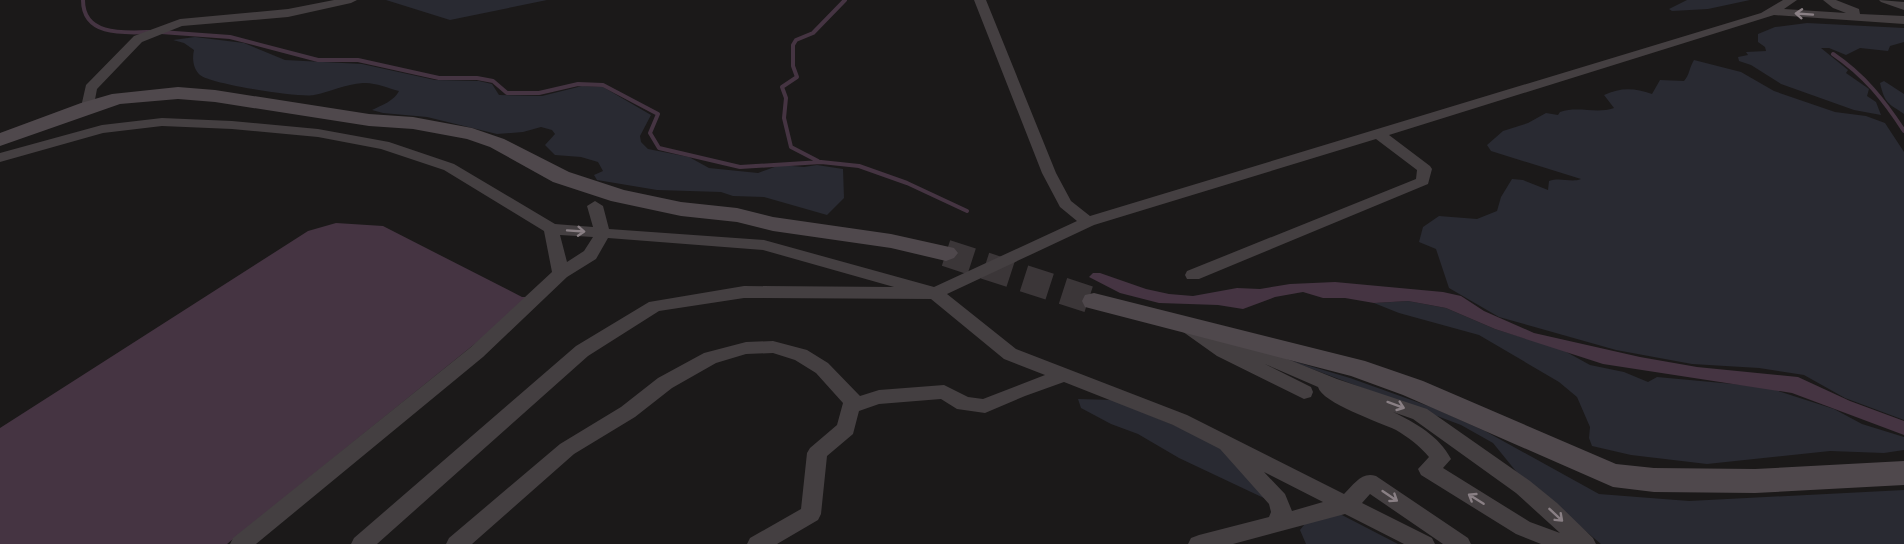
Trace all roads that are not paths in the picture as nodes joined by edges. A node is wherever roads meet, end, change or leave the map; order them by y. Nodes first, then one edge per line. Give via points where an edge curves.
1 (351, 0) edge
2 (980, 0) edge
3 (1791, 0) edge
4 (1829, 0) edge
5 (1885, 0) edge
6 (1904, 6) edge
7 (1775, 12) junction
8 (1888, 20) junction
9 (1904, 20) edge
10 (88, 107) junction
11 (1377, 133) junction
12 (0, 140) edge
13 (0, 158) edge
14 (599, 199) junction
15 (1088, 222) junction
16 (551, 229) junction
17 (602, 233) junction
18 (946, 253) tunnel mouth
19 (561, 273) junction
20 (1193, 275) dead end
21 (935, 293) junction
22 (1094, 301) tunnel mouth
23 (1185, 324) junction
24 (1066, 375) junction
25 (1308, 384) junction
26 (856, 405) junction
27 (1225, 443) junction
28 (1904, 472) edge
29 (1346, 505) junction
30 (1421, 517) junction
31 (1276, 523) junction
32 (1415, 539) edge
33 (241, 544) edge
34 (362, 544) edge
35 (457, 544) edge
36 (758, 544) edge
37 (1199, 544) edge
38 (1458, 544) edge
39 (1565, 544) edge
40 (1585, 544) edge

1 - 10 street via 288,13 180,24 138,39 91,88
2 - 15 street via 1049,173 1065,204
3 - 7 street
4 - 8 street via 1836,6
5 - 6 street
8 -> 7 street
7 - 11 street
8 - 9 street
10 - 12 street
10 - 14 street via 119,98 178,93 309,108 471,147 541,183
11 - 15 street
11 - 20 street via 1425,169 1423,181
13 - 16 street via 102,129 162,122 318,133 384,146 449,167
14 - 17 street
14 - 18 street via 737,215
15 - 21 street
16 -> 17 street
16 - 19 street
17 - 19 street via 590,255
17 - 21 street via 764,246
19 - 33 street via 477,352
21 - 24 street via 1010,354
21 - 34 street via 744,292 655,306 582,351
22 - 23 street
23 - 25 street
23 - 28 street via 1345,365 1404,385 1613,475 1654,480 1755,481
24 - 26 street via 986,406 964,404 944,392 879,397
24 - 27 street via 1180,420
39 -> 25 street via 1523,528 1428,469 1441,459 1414,431
25 -> 40 street via 1420,414 1550,509
26 - 35 street via 822,368 801,355 764,347 710,358 665,383 628,412 567,449
26 - 36 street via 852,406 846,429 817,453 811,514
27 - 29 street
27 - 31 street via 1278,500 1282,513
29 -> 30 street via 1369,482
29 - 31 street
29 - 32 street
30 - 32 street
30 - 38 street
31 - 37 street

